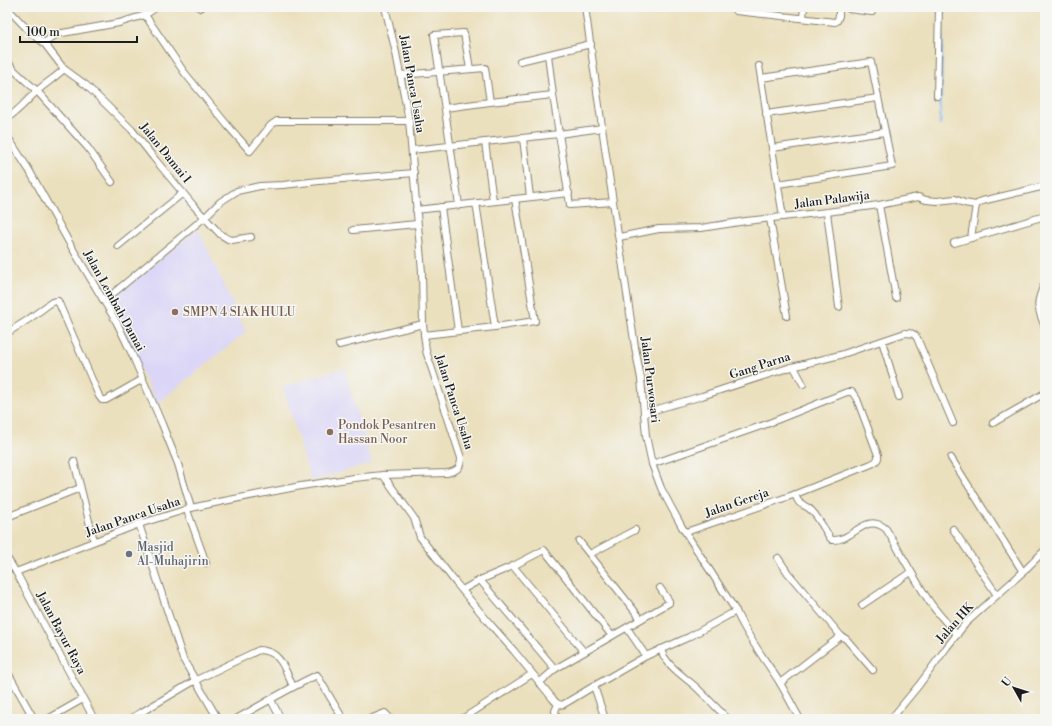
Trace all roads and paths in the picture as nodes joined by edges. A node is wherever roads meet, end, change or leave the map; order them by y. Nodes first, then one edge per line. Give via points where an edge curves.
1 (7, 7) edge
2 (157, 7) edge
3 (385, 7) edge
4 (585, 7) edge
5 (732, 7) edge
6 (769, 7) edge
7 (804, 7) edge
8 (839, 7) edge
9 (848, 7) edge
10 (939, 7) edge
11 (872, 12) dead end
12 (769, 14) junction
13 (145, 15) junction
14 (804, 18) junction
15 (44, 43) junction
16 (591, 44) junction
17 (548, 55) junction
18 (7, 61) edge
19 (520, 61) dead end
20 (759, 66) dead end
21 (64, 69) junction
22 (470, 69) junction
23 (439, 72) junction
24 (400, 75) junction
25 (761, 78) junction
26 (37, 91) junction
27 (553, 95) junction
28 (937, 96) dead end
29 (878, 98) junction
30 (490, 102) junction
31 (445, 108) junction
32 (766, 114) junction
33 (7, 118) edge
34 (409, 121) junction
35 (602, 128) junction
36 (885, 132) junction
37 (559, 134) junction
38 (7, 136) edge
39 (523, 138) junction
40 (485, 142) junction
41 (450, 146) junction
42 (772, 148) junction
43 (412, 150) junction
44 (414, 173) junction
45 (112, 182) dead end
46 (778, 184) junction
47 (1045, 186) edge
48 (183, 193) junction
49 (569, 193) junction
50 (530, 197) junction
51 (515, 199) junction
52 (493, 201) junction
53 (613, 202) junction
54 (476, 203) junction
55 (459, 205) junction
56 (879, 205) junction
57 (976, 205) junction
58 (441, 207) junction
59 (416, 210) junction
60 (827, 212) junction
61 (1045, 216) edge
62 (205, 217) junction
63 (783, 217) junction
64 (770, 219) junction
65 (417, 224) junction
66 (353, 230) dead end
67 (252, 237) dead end
68 (618, 237) junction
69 (971, 238) junction
70 (954, 243) dead end
71 (118, 246) dead end
72 (1045, 283) edge
73 (896, 298) dead end
74 (104, 301) junction
75 (839, 307) dead end
76 (1042, 311) edge
77 (787, 316) dead end
78 (423, 324) junction
79 (495, 327) junction
80 (1045, 328) edge
81 (458, 331) junction
82 (7, 333) edge
83 (424, 335) junction
84 (882, 341) junction
85 (339, 345) dead end
86 (794, 367) junction
87 (143, 379) junction
88 (803, 384) dead end
89 (1045, 393) edge
90 (899, 397) dead end
91 (644, 413) junction
92 (953, 423) dead end
93 (993, 423) dead end
94 (952, 458) dead end
95 (74, 461) dead end
96 (652, 464) junction
97 (382, 475) junction
98 (80, 488) junction
99 (795, 494) junction
100 (189, 509) junction
101 (7, 517) edge
102 (139, 524) junction
103 (953, 529) dead end
104 (635, 530) dead end
105 (686, 532) junction
106 (94, 541) junction
107 (579, 541) dead end
108 (1045, 550) edge
109 (590, 554) junction
110 (7, 558) edge
111 (778, 558) dead end
112 (206, 563) dead end
113 (513, 566) junction
114 (16, 572) junction
115 (911, 572) junction
116 (1023, 572) junction
117 (480, 580) junction
118 (660, 588) dead end
119 (462, 590) junction
120 (997, 595) junction
121 (862, 605) dead end
122 (736, 611) junction
123 (641, 619) junction
124 (627, 628) junction
125 (957, 635) junction
126 (612, 636) junction
127 (841, 636) junction
128 (661, 650) junction
129 (584, 652) junction
130 (646, 656) junction
131 (555, 669) junction
132 (873, 670) dead end
133 (7, 671) edge
134 (532, 674) junction
135 (196, 680) junction
136 (539, 683) junction
137 (780, 683) junction
138 (293, 686) junction
139 (594, 686) junction
140 (83, 699) junction
141 (271, 700) junction
142 (558, 704) junction
143 (1045, 718) edge
144 (34, 719) edge
145 (48, 719) edge
146 (94, 719) edge
147 (130, 719) edge
148 (218, 719) edge
149 (236, 719) edge
150 (281, 719) edge
151 (343, 719) edge
152 (370, 719) edge
153 (391, 719) edge
154 (462, 719) edge
155 (557, 719) edge
156 (605, 719) edge
157 (728, 719) edge
158 (800, 719) edge
159 (891, 719) edge
160 (1042, 719) edge

1 - 15 street
2 - 13 street
3 - 24 street, Jalan Panca Usaha
4 - 16 street, Jalan Purwosari
5 - 12 street via 736,11
6 - 12 street
7 - 14 street
8 - 14 street via 839,16 835,22
9 - 11 street
10 - 28 street
12 - 14 street
13 - 15 street via 119,23 57,34
13 - 34 street via 184,72 250,150 277,121
15 - 21 street
16 - 17 street
16 - 35 street, Jalan Purwosari
17 - 19 street
17 - 27 street
18 - 26 street
20 - 25 street
21 - 26 street
21 - 48 street, Jalan Damai I via 86,85 132,130
22 - 23 street
22 - 23 street via 464,33 434,35
22 - 30 street via 485,68
23 - 24 street
23 - 31 street
24 - 34 street, Jalan Panca Usaha
25 - 29 street via 871,62
25 - 32 street
26 - 33 street
26 - 45 street via 88,148
27 - 30 street
27 - 37 street
29 - 32 street
29 - 36 street
30 - 31 street
31 - 41 street
32 - 42 street
34 - 43 street, Jalan Panca Usaha
35 - 37 street
35 - 53 street, Jalan Purwosari
36 - 42 street
36 - 46 street via 892,166
37 - 39 street
37 - 49 street
38 - 74 street, Jalan Lembah Damai
39 - 40 street
39 - 50 street
40 - 41 street
40 - 52 street
41 - 43 street
41 - 55 street
42 - 46 street
43 - 44 street, Jalan Panca Usaha
44 - 59 street, Jalan Panca Usaha
44 - 62 street via 260,186 236,191
46 - 63 street
47 - 57 street via 982,201
48 - 62 street, Jalan Damai I
48 - 71 street
49 - 50 street
49 - 53 street via 570,205
50 - 51 street
51 - 52 street
51 - 79 street via 535,321
52 - 54 street
53 - 68 street, Jalan Purwosari
54 - 55 street
54 - 79 street
55 - 58 street
56 - 57 street, Jalan Palawija via 918,197 937,201 955,199
56 - 60 street, Jalan Palawija
56 - 73 street
57 - 69 street
58 - 59 street
58 - 81 street
59 - 65 street, Jalan Panca Usaha
60 - 63 street, Jalan Palawija
60 - 75 street
61 - 69 street
62 - 67 street, Jalan Damai I via 228,239
62 - 74 street
63 - 64 street, Jalan Palawija
64 - 68 street, Jalan Palawija via 701,228 659,229
64 - 77 street
65 - 66 street
65 - 78 street, Jalan Panca Usaha via 422,272
68 - 91 street, Jalan Purwosari via 641,379
69 - 70 street
72 - 76 street via 1037,303
74 - 87 street, Jalan Lembah Damai
76 - 80 street
78 - 83 street, Jalan Panca Usaha
78 - 85 street
79 - 81 street
81 - 83 street
82 - 87 street via 52,302 58,301 102,400
83 - 97 street, Jalan Panca Usaha via 426,351 461,464 455,471 447,473
84 - 86 street, Gang Parna
84 - 90 street
84 - 92 street, Gang Parna via 905,332 915,335
86 - 88 street
86 - 91 street, Gang Parna
87 - 100 street, Jalan Lembah Damai via 178,464
89 - 93 street
91 - 96 street, Jalan Purwosari
94 - 116 street
95 - 98 street
96 - 99 street, Jalan Gereja via 852,392 878,455 877,461
96 - 105 street, Jalan Purwosari via 661,488
97 - 100 street, Jalan Panca Usaha via 301,486
97 - 119 street via 414,518 420,537
98 - 101 street
98 - 106 street
99 - 105 street, Jalan Gereja
99 - 115 street via 800,504 812,511 832,540 841,539 869,524 881,525 886,529
100 - 102 street, Jalan Panca Usaha
100 - 112 street, Jalan Lembah Damai
102 - 106 street, Jalan Panca Usaha
102 - 135 street via 183,659
103 - 120 street
104 - 109 street
105 - 122 street, Jalan Purwosari
106 - 114 street, Jalan Panca Usaha
107 - 109 street
108 - 116 street, Jalan HK
109 - 123 street
110 - 114 street, Jalan Bayur Raya
111 - 127 street
113 - 117 street
113 - 126 street via 544,550
113 - 129 street
114 - 140 street, Jalan Bayur Raya
115 - 121 street
115 - 125 street via 929,601
116 - 120 street, Jalan HK
117 - 119 street
117 - 131 street
118 - 123 street via 669,603
119 - 134 street
120 - 125 street, Jalan HK
122 - 128 street
122 - 137 street, Jalan Purwosari
123 - 124 street
124 - 126 street
124 - 130 street
125 - 159 street, Jalan HK
126 - 129 street
127 - 132 street via 846,638
127 - 137 street
128 - 130 street
128 - 157 street via 676,671
129 - 131 street
130 - 139 street
131 - 136 street
133 - 144 street
134 - 136 street
134 - 154 street
135 - 138 street via 259,650 276,656
135 - 147 street
135 - 148 street
136 - 142 street
137 - 158 street, Jalan Purwosari
138 - 141 street
138 - 151 street via 317,675
139 - 142 street via 564,704
139 - 156 street
140 - 145 street
140 - 146 street, Jalan Bayur Raya
141 - 149 street
141 - 150 street
142 - 155 street via 555,711
143 - 160 street
152 - 153 street via 385,713

